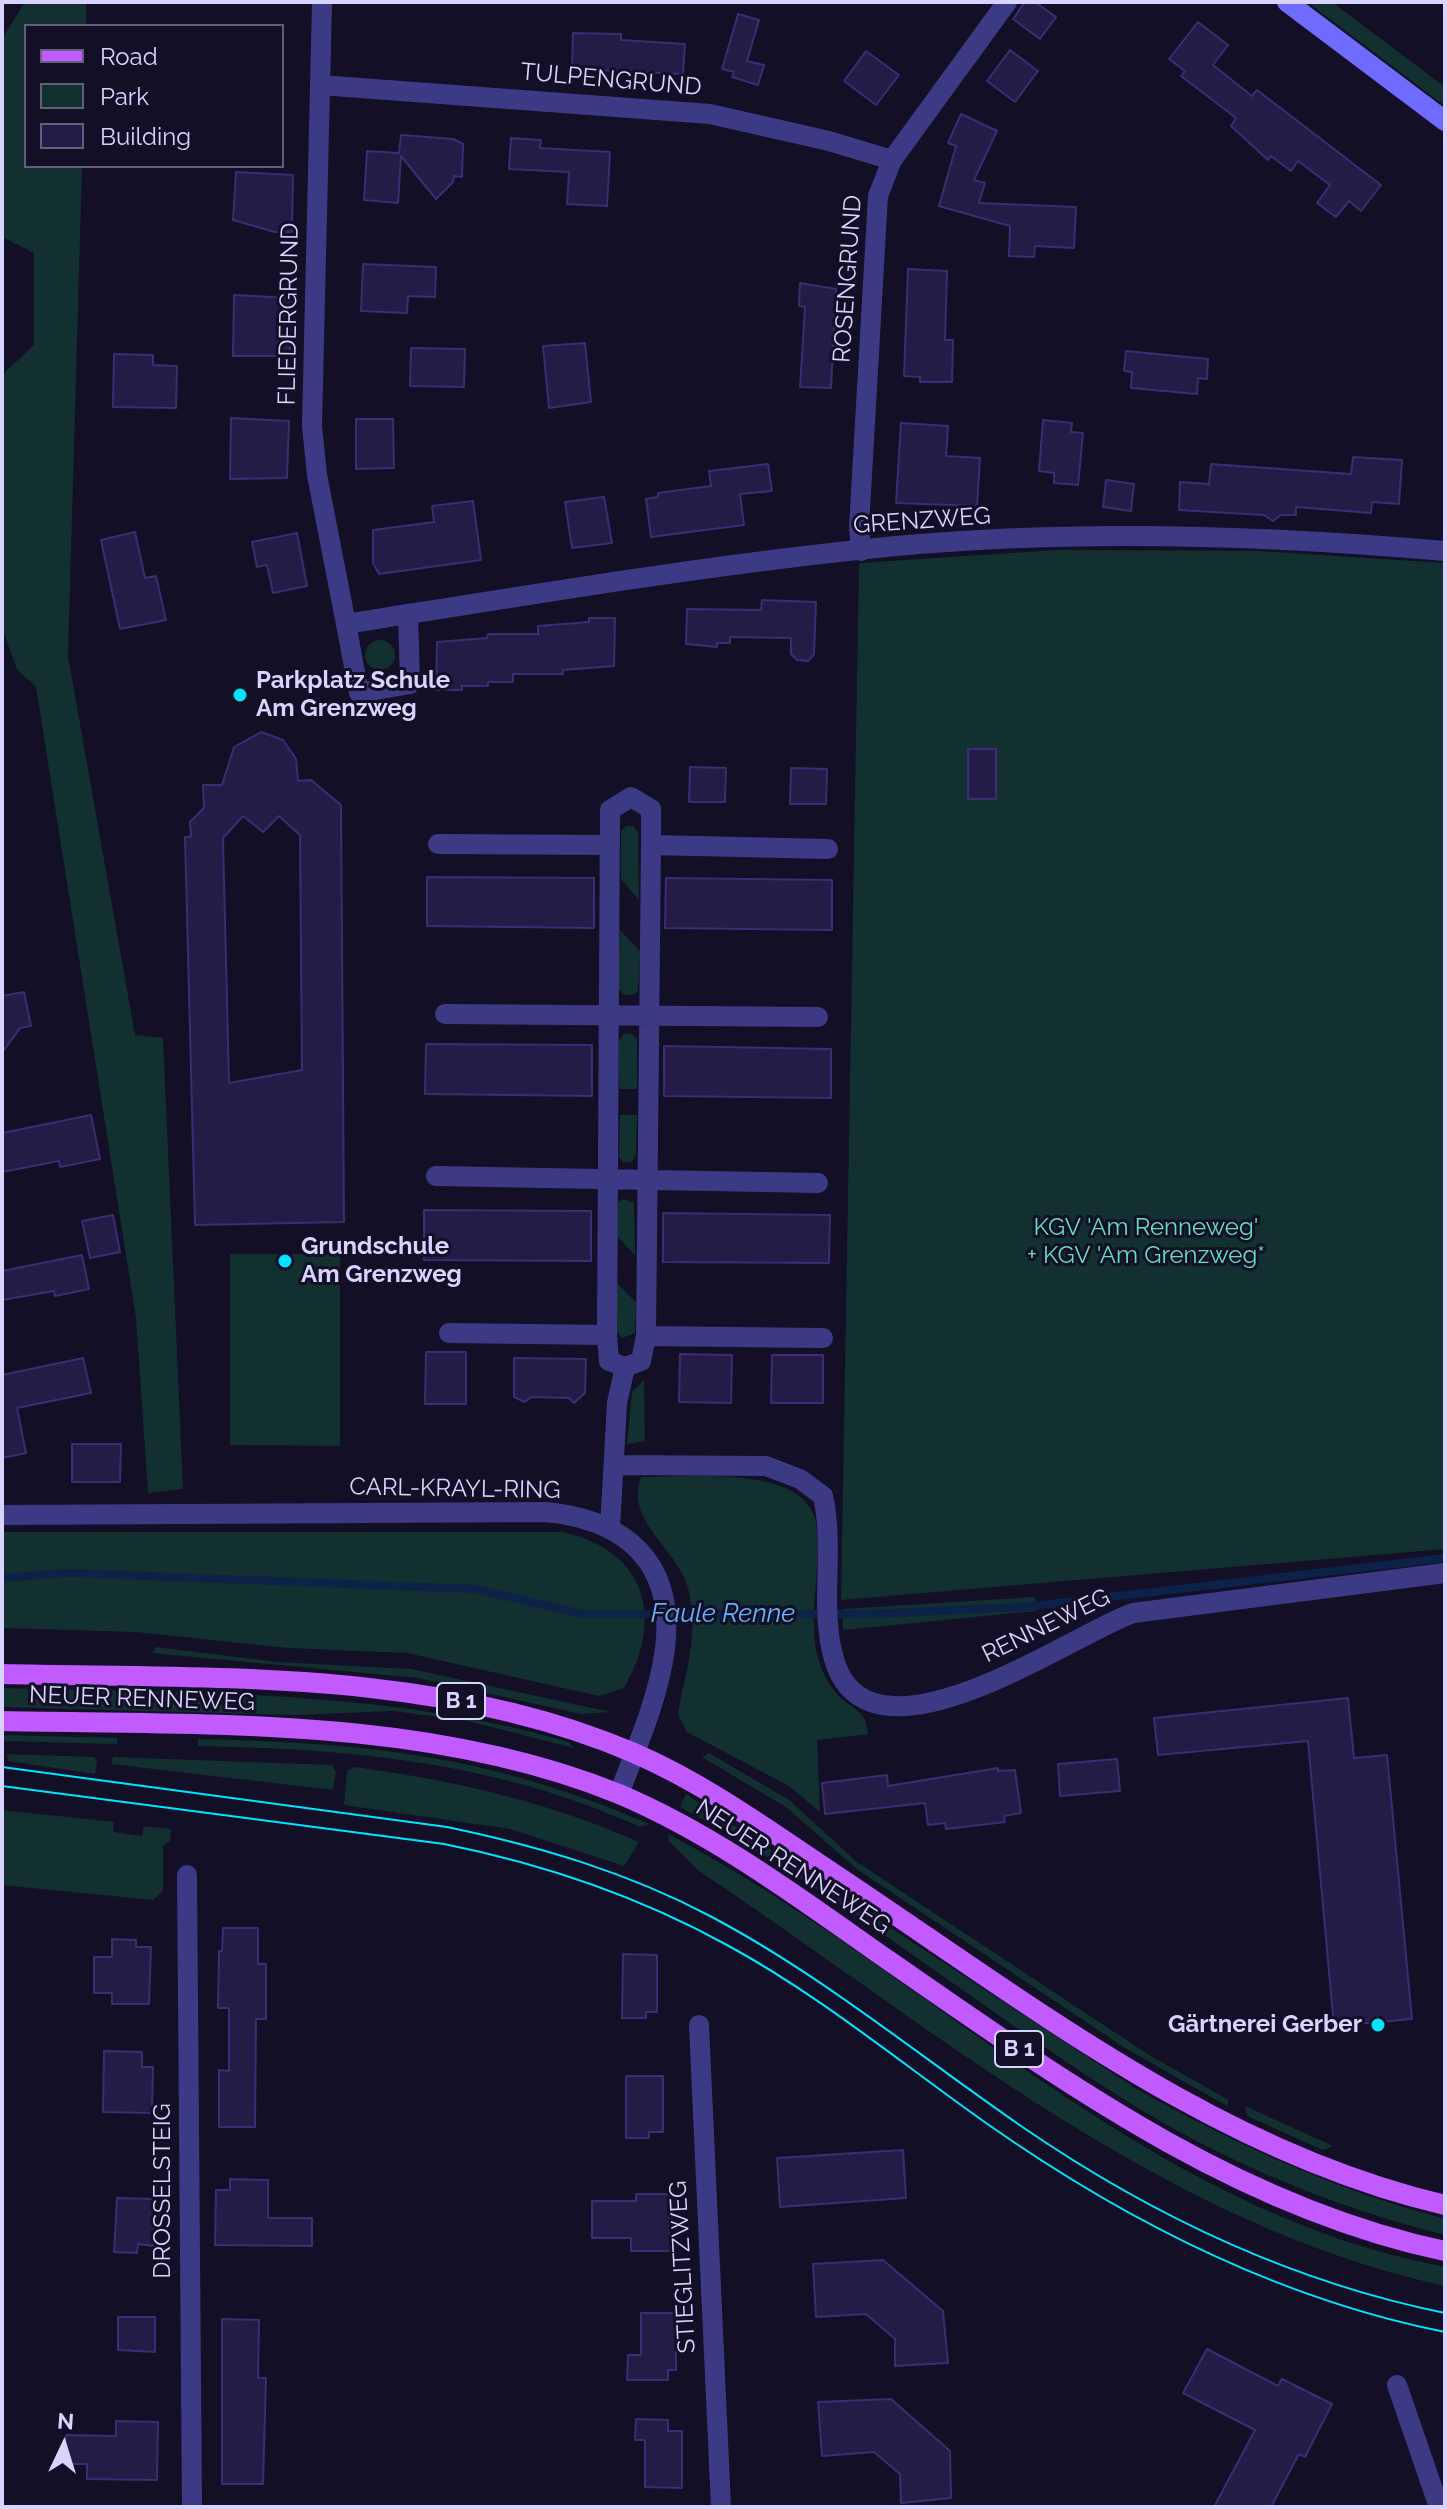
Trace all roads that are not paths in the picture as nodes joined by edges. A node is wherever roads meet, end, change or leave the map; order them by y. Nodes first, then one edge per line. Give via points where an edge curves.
1 (322, 2) edge
2 (1007, 2) edge
3 (1287, 2) edge
4 (320, 85) junction
5 (1445, 121) edge
6 (892, 160) junction
7 (861, 551) junction
8 (1445, 551) edge
9 (408, 614) junction
10 (346, 624) junction
11 (438, 844) dead end
12 (610, 845) junction
13 (651, 845) junction
14 (828, 849) dead end
15 (445, 1014) dead end
16 (608, 1014) junction
17 (647, 1014) junction
18 (818, 1017) dead end
19 (436, 1176) dead end
20 (608, 1179) junction
21 (646, 1180) junction
22 (818, 1183) dead end
23 (449, 1333) dead end
24 (607, 1335) junction
25 (646, 1336) junction
26 (823, 1338) dead end
27 (625, 1367) junction
28 (615, 1465) junction
29 (2, 1515) edge
30 (610, 1529) junction
31 (1445, 1573) edge
32 (2, 1674) edge
33 (2, 1721) edge
34 (634, 1753) junction
35 (619, 1794) junction
36 (187, 1875) dead end
37 (699, 2025) dead end
38 (1445, 2205) edge
39 (1445, 2251) edge
40 (1397, 2385) dead end
41 (192, 2507) edge
42 (721, 2507) edge
43 (1439, 2507) edge

1 - 4 street, FLIEDERGRUND
2 - 6 street, ROSENGRUND
3 - 5 street
4 - 6 street, TULPENGRUND via 710,114
4 - 10 street, FLIEDERGRUND via 312,426
6 - 7 street, ROSENGRUND via 874,223
7 - 8 street, GRENZWEG via 1057,538
7 - 9 street, GRENZWEG via 635,578
9 - 10 street, GRENZWEG
9 - 10 street via 410,684 359,693
11 - 12 street
12 - 13 street via 610,810 631,797 651,809
12 - 16 street
13 - 14 street
13 - 17 street
15 - 16 street
16 - 17 street
16 - 20 street
17 - 18 street
17 - 21 street
19 - 20 street
20 - 21 street
20 - 24 street
21 - 22 street
21 - 25 street
23 - 24 street
24 - 27 street via 609,1361
25 - 26 street
25 - 27 street via 641,1361
27 - 28 street via 617,1403
28 - 30 street
28 - 31 street, RENNEWEG via 766,1466 800,1479 823,1496 830,1525 829,1633 836,1665 849,1688 881,1706 945,1697 1012,1675 1102,1624 1133,1613
29 - 30 street, CARL-KRAYL-RING via 546,1512
30 - 34 street, CARL-KRAYL-RING via 646,1559 663,1587 665,1650
32 - 34 main road, NEUER RENNEWEG / B 1 via 390,1691 521,1714
33 - 35 main road, NEUER RENNEWEG / B 1 via 397,1737 520,1761
34 - 35 street, CARL-KRAYL-RING
34 - 38 main road, NEUER RENNEWEG / B 1 via 739,1810 1102,2052 1196,2107 1317,2163
35 - 39 main road, NEUER RENNEWEG / B 1 via 755,1868 1055,2074 1160,2139 1319,2212
36 - 41 street, DROSSELSTEIG
37 - 42 street, STIEGLITZWEG
40 - 43 street

